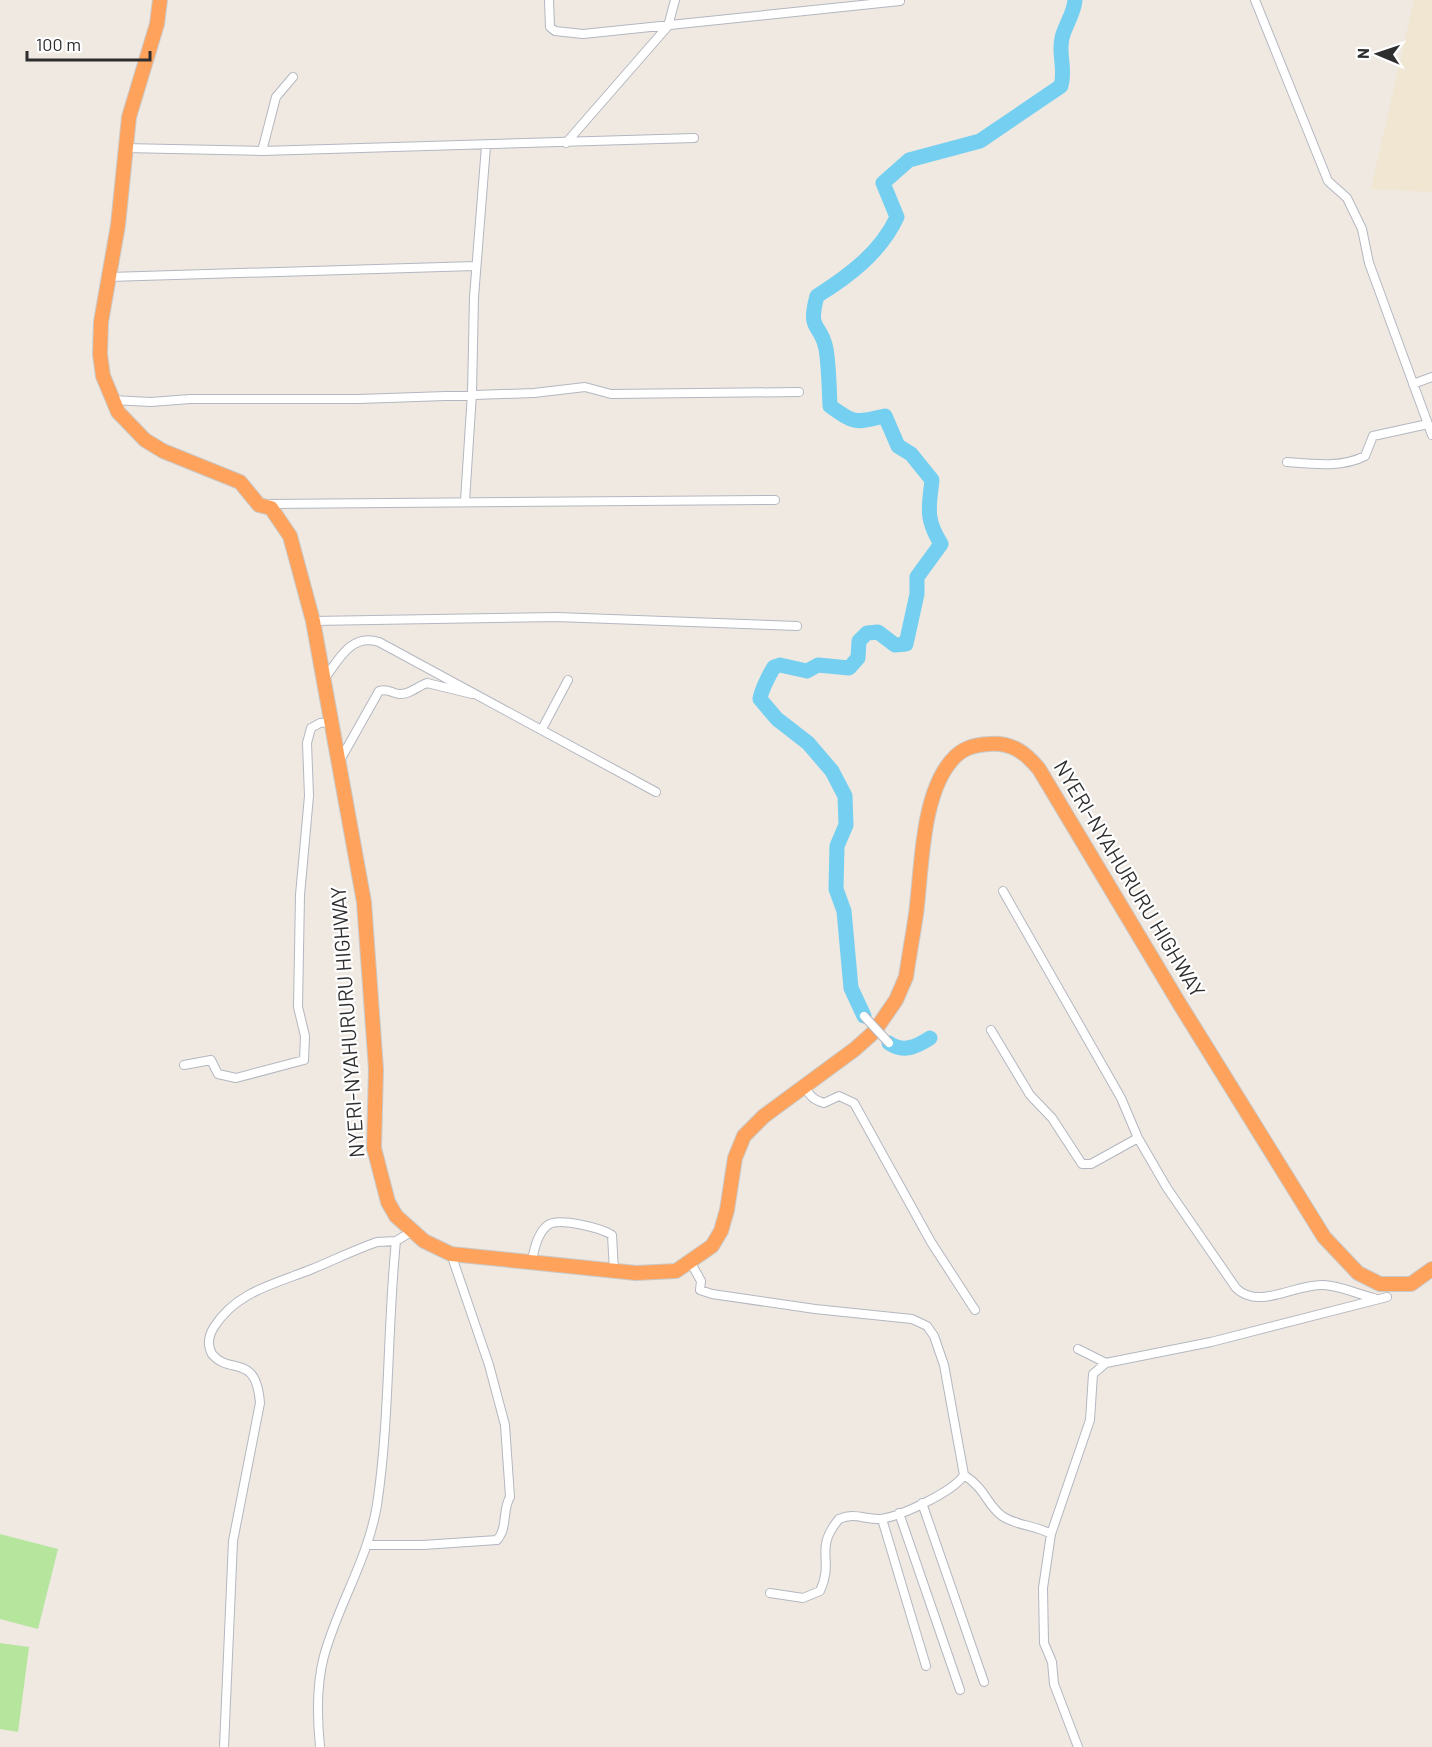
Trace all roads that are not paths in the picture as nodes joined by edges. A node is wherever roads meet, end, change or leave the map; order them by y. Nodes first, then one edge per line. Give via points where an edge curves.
1 (160, 0) edge
2 (549, 0) edge
3 (675, 0) edge
4 (812, 0) edge
5 (1255, 0) edge
6 (900, 1) edge
7 (813, 9) junction
8 (668, 26) junction
9 (293, 77) dead end
10 (694, 138) dead end
11 (566, 143) junction
12 (486, 146) junction
13 (124, 148) junction
14 (262, 151) junction
15 (476, 266) junction
16 (109, 277) junction
17 (1432, 377) edge
18 (1413, 384) junction
19 (799, 392) dead end
20 (472, 393) junction
21 (112, 400) junction
22 (1428, 424) junction
23 (1432, 435) edge
24 (1287, 462) dead end
25 (775, 500) dead end
26 (465, 501) junction
27 (259, 505) junction
28 (313, 621) junction
29 (797, 626) dead end
30 (568, 680) dead end
31 (322, 683) junction
32 (486, 698) junction
33 (330, 722) junction
34 (542, 729) junction
35 (339, 764) junction
36 (656, 792) dead end
37 (1003, 891) dead end
38 (864, 1016) dead end
39 (991, 1030) dead end
40 (889, 1043) dead end
41 (184, 1065) dead end
42 (805, 1086) junction
43 (1138, 1138) junction
44 (411, 1232) junction
45 (396, 1241) junction
46 (451, 1254) junction
47 (691, 1263) junction
48 (531, 1264) junction
49 (1432, 1269) edge
50 (614, 1271) junction
51 (1387, 1297) dead end
52 (1375, 1299) junction
53 (975, 1310) dead end
54 (1078, 1349) dead end
55 (1106, 1363) junction
56 (964, 1475) junction
57 (922, 1503) junction
58 (900, 1513) junction
59 (882, 1519) junction
60 (1051, 1534) junction
61 (368, 1545) junction
62 (770, 1593) dead end
63 (926, 1666) dead end
64 (984, 1682) dead end
65 (960, 1690) dead end
66 (224, 1747) edge
67 (320, 1747) edge
68 (1078, 1747) edge

1 - 13 highway, NYERI-NYAHURURU HIGHWAY
2 - 8 street via 549,23 555,30 583,34
3 - 8 street
4 - 7 street
5 - 18 street via 1328,181 1347,198 1362,229 1369,263
6 - 7 street
7 - 8 street
8 - 11 street
9 - 14 street via 276,97
10 - 11 street
11 - 12 street
12 - 14 street
12 - 15 street
13 - 14 street
13 - 16 highway, NYERI-NYAHURURU HIGHWAY
15 - 16 street
15 - 20 street
16 - 21 highway, NYERI-NYAHURURU HIGHWAY via 100,354
17 - 18 street
18 - 22 street
19 - 20 street via 611,394 585,387 534,393
20 - 21 street via 269,401
20 - 26 street
21 - 27 highway, NYERI-NYAHURURU HIGHWAY via 144,440 240,482
22 - 23 street
22 - 24 street via 1373,436 1366,454 1358,459 1315,465
25 - 26 street
26 - 27 street
27 - 28 highway, NYERI-NYAHURURU HIGHWAY via 270,508 290,537
28 - 29 street via 557,617
28 - 31 highway, NYERI-NYAHURURU HIGHWAY
30 - 34 street
31 - 32 street via 352,644 365,639 405,654
31 - 33 highway, NYERI-NYAHURURU HIGHWAY
32 - 34 street
32 - 35 street via 427,682 408,693 379,691
33 - 35 highway, NYERI-NYAHURURU HIGHWAY
33 - 41 street via 311,728 307,743 309,796 300,895 298,1007 305,1036 304,1060 236,1078 218,1074 211,1060
34 - 36 street
35 - 44 highway, NYERI-NYAHURURU HIGHWAY via 364,902 376,1069 374,1148 388,1202
37 - 43 street via 1121,1098
38 - 40 street, bridge
39 - 43 street via 1030,1095 1052,1118 1082,1164 1091,1164
42 - 47 highway, NYERI-NYAHURURU HIGHWAY via 744,1136 735,1158 721,1231 712,1246
42 - 49 highway, NYERI-NYAHURURU HIGHWAY via 868,1038 897,1000 906,977 929,812 946,769 961,751 971,746 1013,746 1028,755 1054,791 1137,935 1324,1237 1358,1273 1380,1284 1411,1284
42 - 53 street via 809,1096 817,1101 824,1103 839,1096 854,1103 931,1242
43 - 52 street via 1167,1188 1242,1294 1255,1298 1322,1285
44 - 45 street
44 - 46 highway, NYERI-NYAHURURU HIGHWAY
45 - 61 street via 386,1431
45 - 66 street via 377,1242 270,1283 242,1298 212,1332 212,1354 249,1372 258,1385 260,1403 233,1541
46 - 48 highway, NYERI-NYAHURURU HIGHWAY
46 - 61 street via 506,1425 510,1497 505,1505 502,1533 497,1540 473,1543
47 - 50 highway, NYERI-NYAHURURU HIGHWAY via 676,1271 653,1274
47 - 56 street via 701,1281 700,1290 712,1294 912,1319 927,1326 944,1365
48 - 50 highway, NYERI-NYAHURURU HIGHWAY
48 - 50 street via 536,1245 546,1226 553,1222 600,1229 612,1235
51 - 52 street
52 - 55 street via 1211,1342
54 - 55 street
55 - 60 street via 1091,1379 1090,1420
56 - 57 street via 955,1487
56 - 60 street via 980,1487 1005,1518 1035,1525
57 - 58 street
57 - 64 street
58 - 59 street
58 - 65 street
59 - 62 street via 855,1515 839,1519 825,1539 826,1578 820,1591 803,1598
59 - 63 street
60 - 68 street via 1043,1588 1044,1643 1052,1662 1054,1684
61 - 67 street via 324,1656 318,1691

